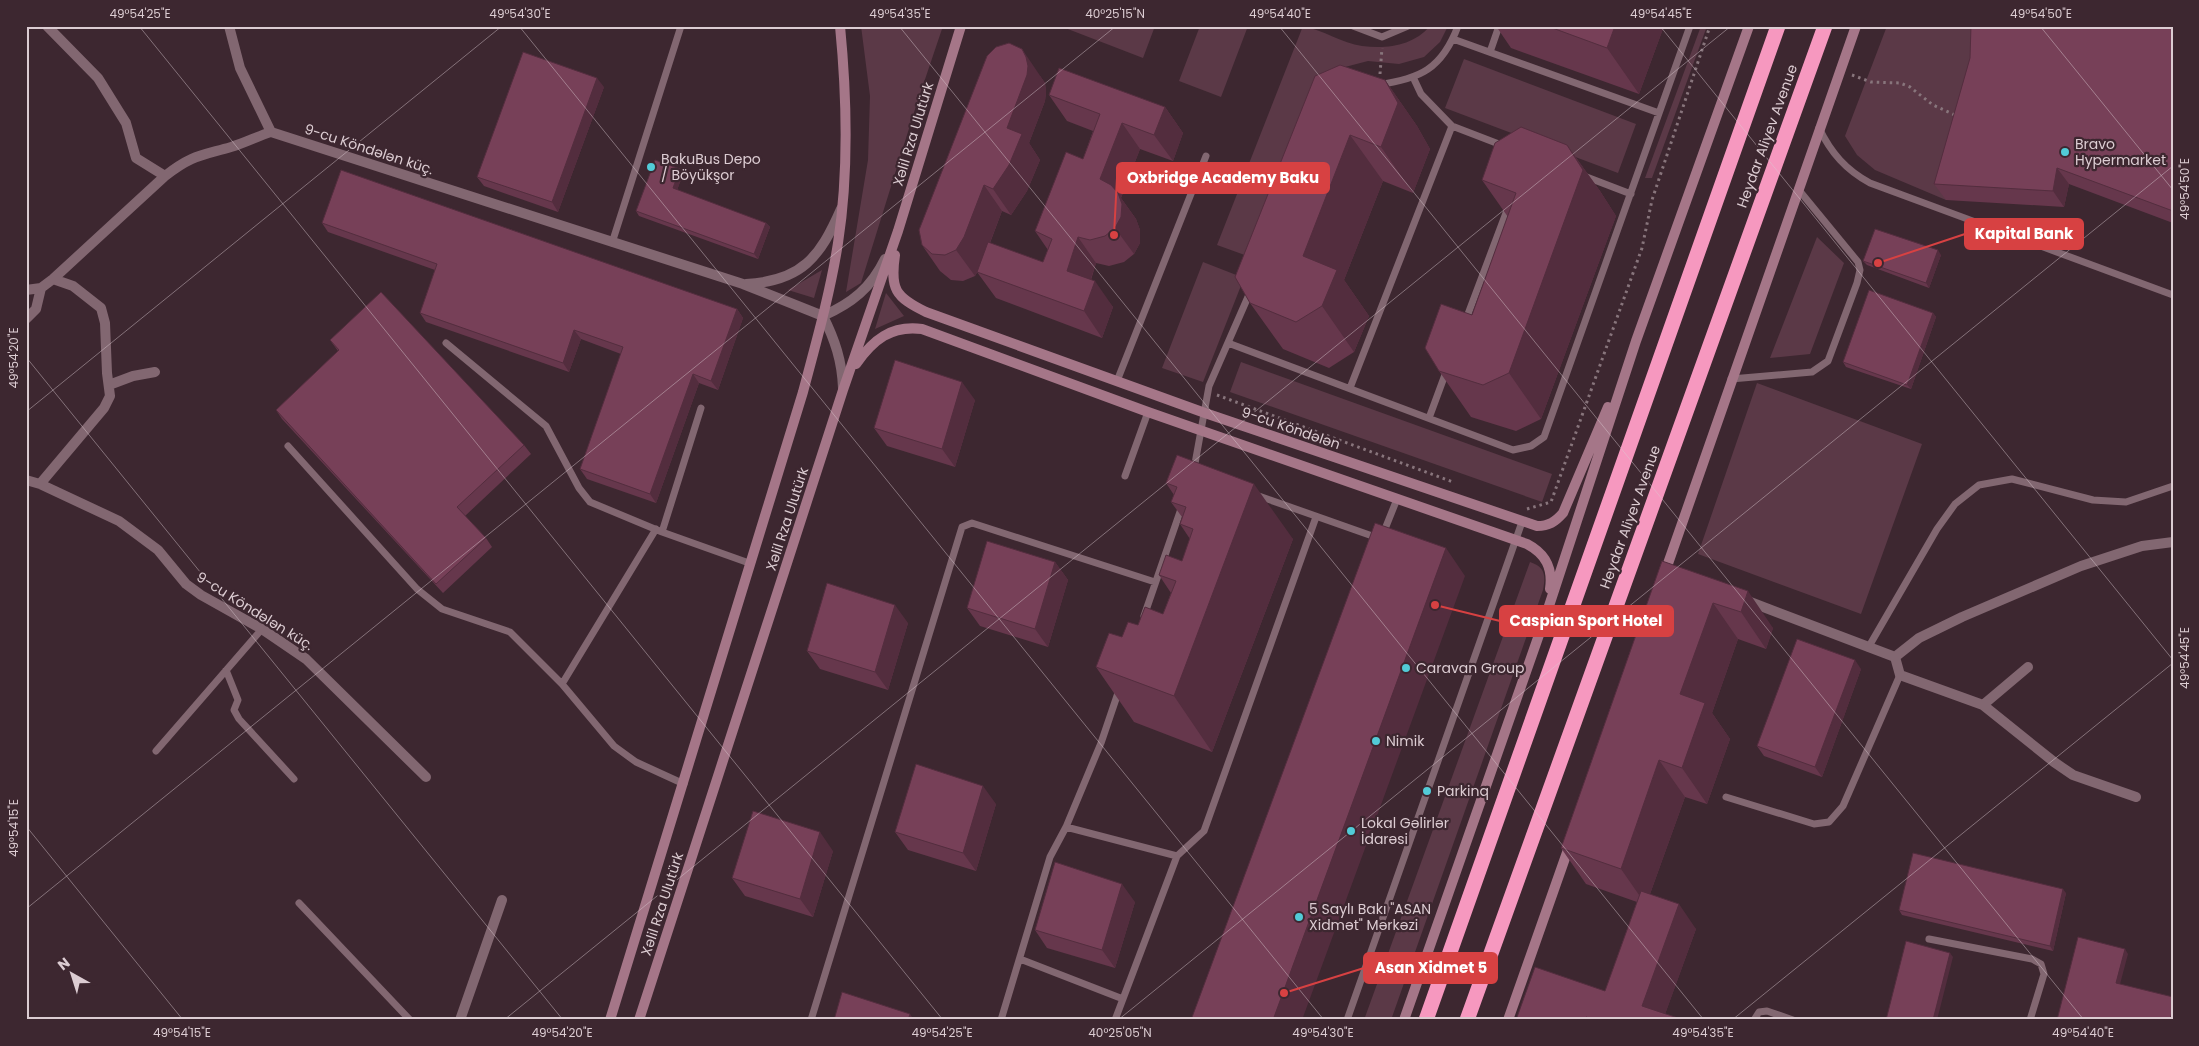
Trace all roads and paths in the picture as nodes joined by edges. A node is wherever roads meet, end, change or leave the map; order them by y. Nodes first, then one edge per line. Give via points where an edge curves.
1 (46, 26) edge
2 (229, 26) edge
3 (682, 26) edge
4 (840, 26) edge
5 (961, 26) edge
6 (1353, 26) edge
7 (1408, 26) edge
8 (1458, 26) edge
9 (1499, 26) edge
10 (1690, 26) edge
11 (1710, 26) edge
12 (1749, 26) edge
13 (1778, 26) edge
14 (1825, 26) edge
15 (1856, 26) edge
16 (1382, 37) junction
17 (1453, 39) junction
18 (1490, 52) junction
19 (1840, 70) junction
20 (1413, 77) junction
21 (1379, 84) junction
22 (1370, 86) edge
23 (1659, 113) junction
24 (1958, 117) edge
25 (1452, 126) junction
26 (1819, 127) junction
27 (271, 132) junction
28 (1511, 149) edge
29 (1206, 156) dead end
30 (1575, 173) edge
31 (165, 176) junction
32 (1798, 189) junction
33 (1630, 194) junction
34 (1511, 200) edge
35 (843, 204) junction
36 (898, 231) junction
37 (612, 243) junction
38 (787, 277) junction
39 (53, 279) junction
40 (1255, 280) edge
41 (743, 284) junction
42 (41, 288) junction
43 (26, 290) edge
44 (2173, 295) edge
45 (789, 302) junction
46 (823, 316) junction
47 (26, 319) edge
48 (1463, 327) edge
49 (1636, 341) junction
50 (446, 343) dead end
51 (1228, 343) junction
52 (1449, 364) edge
53 (155, 372) dead end
54 (1732, 379) junction
55 (1117, 381) junction
56 (109, 385) junction
57 (1350, 388) junction
58 (843, 390) junction
59 (1208, 392) junction
60 (701, 408) dead end
61 (1148, 412) junction
62 (1205, 412) junction
63 (1429, 418) junction
64 (1201, 430) junction
65 (288, 446) dead end
66 (1125, 476) dead end
67 (1202, 476) edge
68 (26, 480) edge
69 (40, 484) junction
70 (1461, 485) dead end
71 (2173, 486) edge
72 (1246, 492) edge
73 (1397, 499) junction
74 (1184, 500) edge
75 (1518, 505) dead end
76 (1316, 517) junction
77 (1522, 522) junction
78 (659, 531) junction
79 (1381, 539) junction
80 (1516, 540) junction
81 (2173, 542) edge
82 (1378, 548) edge
83 (749, 563) junction
84 (1156, 582) junction
85 (1660, 587) edge
86 (1731, 594) edge
87 (1547, 612) junction
88 (1143, 620) edge
89 (262, 629) junction
90 (1868, 648) junction
91 (1895, 657) junction
92 (2028, 667) dead end
93 (226, 670) junction
94 (1900, 674) junction
95 (562, 684) junction
96 (1120, 686) edge
97 (1983, 705) junction
98 (156, 751) dead end
99 (426, 777) dead end
100 (294, 779) dead end
101 (684, 784) junction
102 (1726, 797) dead end
103 (2136, 797) dead end
104 (1066, 827) junction
105 (1574, 832) edge
106 (1177, 856) junction
107 (502, 900) dead end
108 (299, 903) dead end
109 (1929, 939) dead end
110 (1020, 960) junction
111 (1123, 999) junction
112 (410, 1020) edge
113 (460, 1020) edge
114 (610, 1020) edge
115 (639, 1020) edge
116 (811, 1020) edge
117 (1001, 1020) edge
118 (1115, 1020) edge
119 (1347, 1020) edge
120 (1404, 1020) edge
121 (1426, 1020) edge
122 (1467, 1020) edge
123 (1508, 1020) edge
124 (1754, 1020) edge
125 (1792, 1020) edge
126 (2030, 1020) edge

1 - 31 street via 98,78 126,123 136,158
2 - 27 street via 240,68
3 - 37 lane
4 - 35 main road via 845,106
5 - 36 main road, Xəlil Rza Ulutürk
6 - 16 lane
7 - 16 lane
8 - 17 lane
9 - 18 lane
10 - 23 lane
11 - 75 path via 1652,200 1642,248 1551,502 1527,509
12 - 49 main road
13 - 121 highway, Heydar Aliyev Avenue
14 - 122 highway, Heydar Aliyev Avenue
15 - 19 main road
16 - 21 path
17 - 18 lane
17 - 20 lane via 1440,59 1422,75
18 - 23 lane
19 - 24 path via 1871,82 1900,83
19 - 26 main road
20 - 21 lane
20 - 25 lane via 1421,94
21 - 22 lane
23 - 33 lane
25 - 28 lane
25 - 57 lane
26 - 32 main road
26 - 44 lane via 1840,161 1870,184
27 - 31 street via 233,147 200,154 184,161
27 - 37 street, 9-cu Köndələn küç.
29 - 55 lane
30 - 33 lane
31 - 39 street
32 - 54 main road
32 - 54 lane via 1858,262 1857,283 1828,362 1822,367 1812,372
33 - 63 lane via 1544,437 1532,446 1513,450
34 - 48 lane
35 - 38 street via 824,244
35 - 46 main road
36 - 46 street via 880,269 865,291 842,308
36 - 55 main road, 9-cu Köndələn via 892,279 894,289 910,305
36 - 58 main road, Xəlil Rza Ulutürk
37 - 41 street, 9-cu Köndələn küç.
38 - 41 street
38 - 45 street via 777,289 780,296
39 - 42 street
39 - 56 street via 73,286 101,308
40 - 51 lane
41 - 45 street, 9-cu Köndələn küç.
42 - 43 street
42 - 47 street via 36,309
45 - 46 street, 9-cu Köndələn küç.
46 - 58 street via 841,359
46 - 83 main road, Xəlil Rza Ulutürk via 803,392
49 - 77 main road, 9-cu Köndələn via 1563,513 1547,526
49 - 87 main road
50 - 78 lane via 546,426 579,488 590,502
51 - 57 lane
51 - 59 lane
52 - 63 lane
53 - 56 street
54 - 85 main road via 1671,570
55 - 62 main road, 9-cu Köndələn
56 - 69 street via 110,396 104,408
57 - 63 lane
58 - 61 main road via 856,365 874,343 893,330 912,328
58 - 115 main road, Xəlil Rza Ulutürk
59 - 62 lane
59 - 70 path
60 - 78 lane
61 - 64 main road
61 - 66 lane
62 - 64 lane
62 - 77 main road, 9-cu Köndələn
64 - 67 lane via 1193,472
64 - 73 main road
65 - 95 lane via 417,589 442,609 510,632
68 - 69 street, 9-cu Köndələn küç.
69 - 89 street, 9-cu Köndələn küç. via 119,520 158,550 186,584 212,603
71 - 90 lane via 2126,502 2094,500 2012,479 1979,485 1955,504 1937,529
72 - 76 lane
73 - 79 lane
73 - 80 main road
74 - 84 lane
76 - 79 lane
76 - 106 lane via 1204,831
77 - 80 lane
78 - 83 lane
78 - 95 lane
79 - 82 lane
80 - 87 main road via 1536,549 1548,562 1552,580
80 - 119 lane
81 - 91 street via 2142,546 2081,566 1919,638
83 - 101 main road, Xəlil Rza Ulutürk
84 - 88 lane
84 - 116 lane via 972,523 962,527
86 - 90 street
87 - 120 main road
89 - 93 lane
89 - 99 street, 9-cu Köndələn küç. via 306,659
90 - 91 street
91 - 94 street
92 - 97 street
93 - 98 lane
93 - 100 lane via 238,700 234,710 239,719
94 - 97 street
94 - 102 lane via 1843,806 1829,822 1814,824
95 - 101 lane via 614,746 636,762
96 - 104 lane via 1101,743
97 - 103 street via 2073,775
101 - 114 main road, Xəlil Rza Ulutürk
104 - 106 lane
104 - 110 lane via 1050,857
105 - 123 main road
106 - 111 lane
107 - 113 street
108 - 112 lane
109 - 126 lane via 2032,959 2041,964 2044,974
110 - 111 lane
110 - 117 lane
111 - 118 lane
124 - 125 lane via 1759,1012 1767,1011

